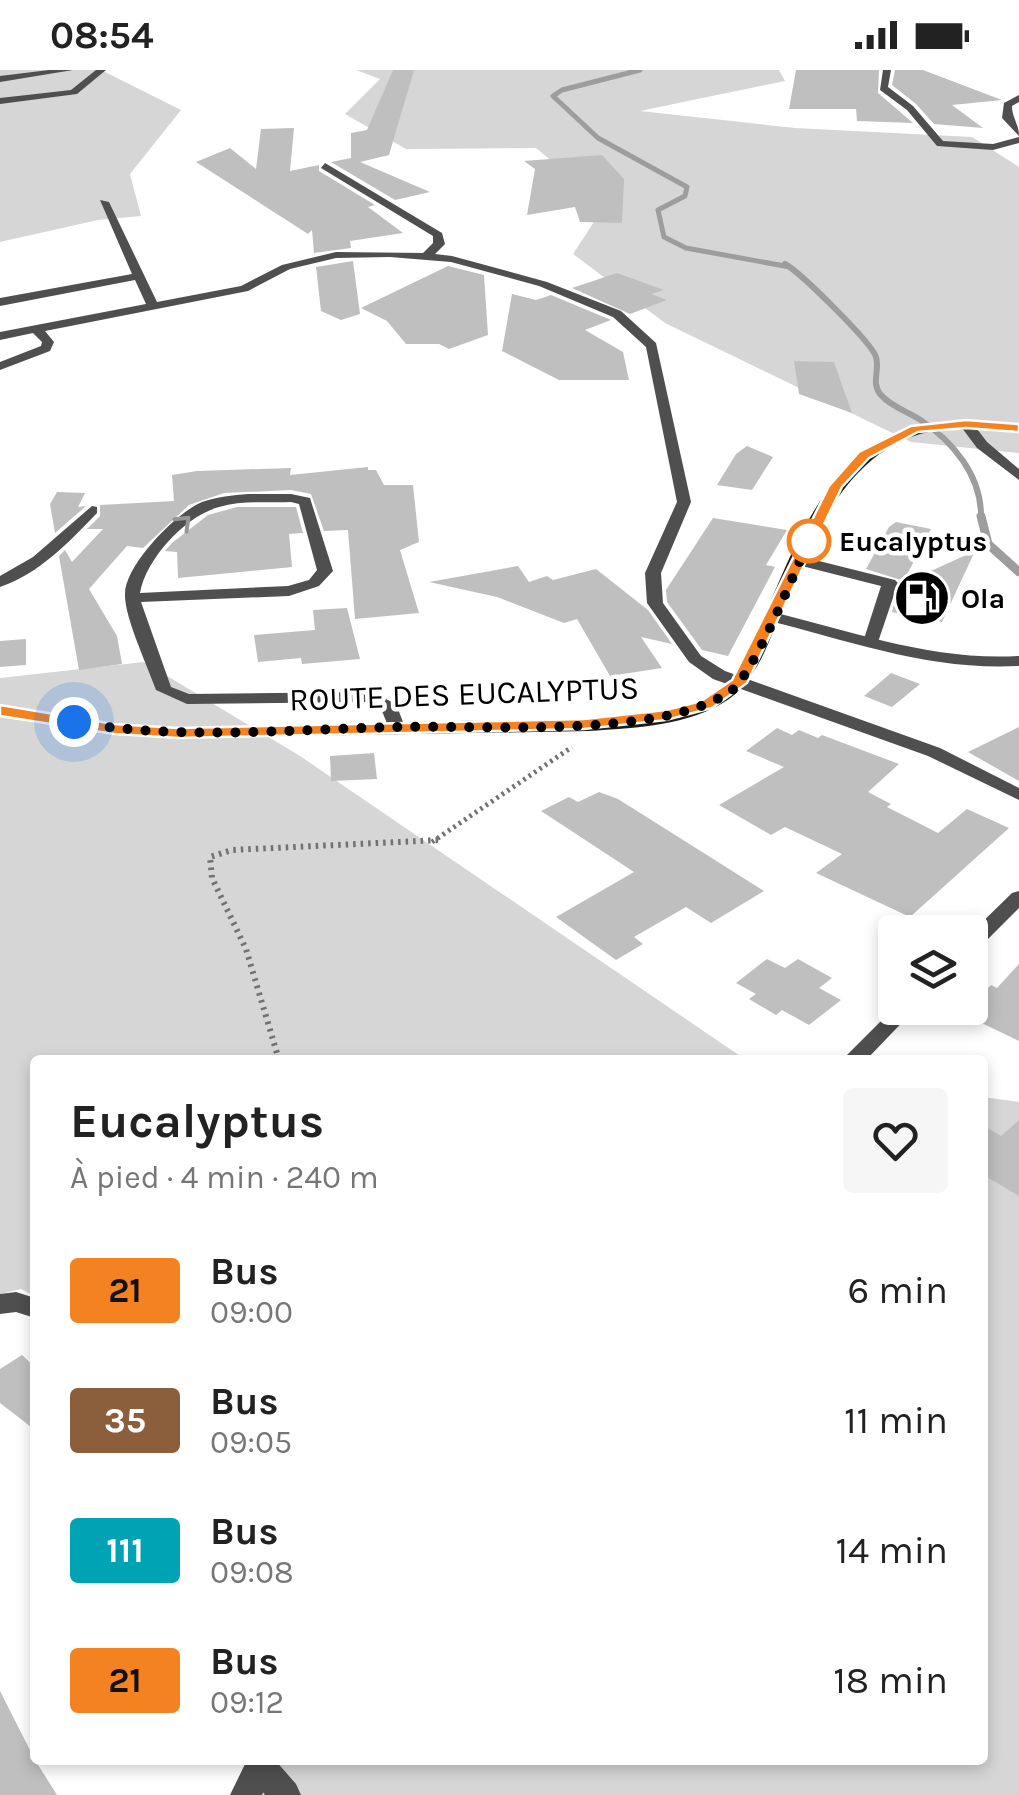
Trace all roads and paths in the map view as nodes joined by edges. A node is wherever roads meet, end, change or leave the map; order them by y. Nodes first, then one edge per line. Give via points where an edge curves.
1 (69, 70) edge
2 (102, 70) edge
3 (887, 70) edge
4 (0, 79) edge
5 (1019, 98) edge
6 (0, 101) edge
7 (1019, 136) edge
8 (325, 166) dead end
9 (104, 202) dead end
10 (425, 256) junction
11 (138, 276) junction
12 (0, 302) edge
13 (152, 305) junction
14 (37, 330) junction
15 (0, 336) edge
16 (0, 366) edge
17 (966, 424) junction
18 (1019, 428) edge
19 (1019, 476) edge
20 (92, 510) dead end
21 (799, 561) junction
22 (0, 582) edge
23 (132, 598) junction
24 (772, 617) junction
25 (871, 642) junction
26 (1019, 661) edge
27 (739, 683) junction
28 (0, 710) edge
29 (396, 727) junction
30 (581, 742) dead end
31 (1019, 794) edge
32 (1019, 897) edge
33 (988, 927) edge
34 (889, 1025) edge
35 (278, 1055) edge
36 (858, 1055) edge
37 (0, 1304) edge
38 (30, 1306) edge
39 (261, 1765) edge
40 (263, 1765) edge
41 (246, 1795) edge
42 (285, 1795) edge

1 - 4 street
2 - 6 street via 74,92
3 - 7 street via 883,88 940,144 992,147
5 - 7 street via 1007,105
8 - 10 street via 438,235 439,244
9 - 11 street
10 - 13 street via 307,260 244,289
10 - 27 street via 543,284 616,314 652,346 684,502 654,573 655,604 695,659
11 - 12 street
11 - 13 street
13 - 14 street
14 - 15 street
14 - 16 street via 46,348
17 - 18 main road
17 - 19 street
17 - 21 main road via 916,428 864,455 836,486
20 - 22 street via 52,550
21 - 24 main road
21 - 25 street via 890,583
23 -> 23 street via 136,572 192,512 228,501 292,498 309,507 325,571 314,582 289,590
23 - 29 street via 164,690 174,697 372,697 390,708
24 - 25 street
24 - 27 main road
25 - 26 street via 943,660
27 - 29 main road, ROUTE DES EUCALYPTUS via 706,704 644,718
27 - 31 street via 934,752
28 - 29 main road, ROUTE DES EUCALYPTUS via 178,733
30 - 35 path via 437,842 232,850 210,858
32 - 33 street
34 - 36 street
37 - 38 street
39 - 41 street
40 - 42 street

